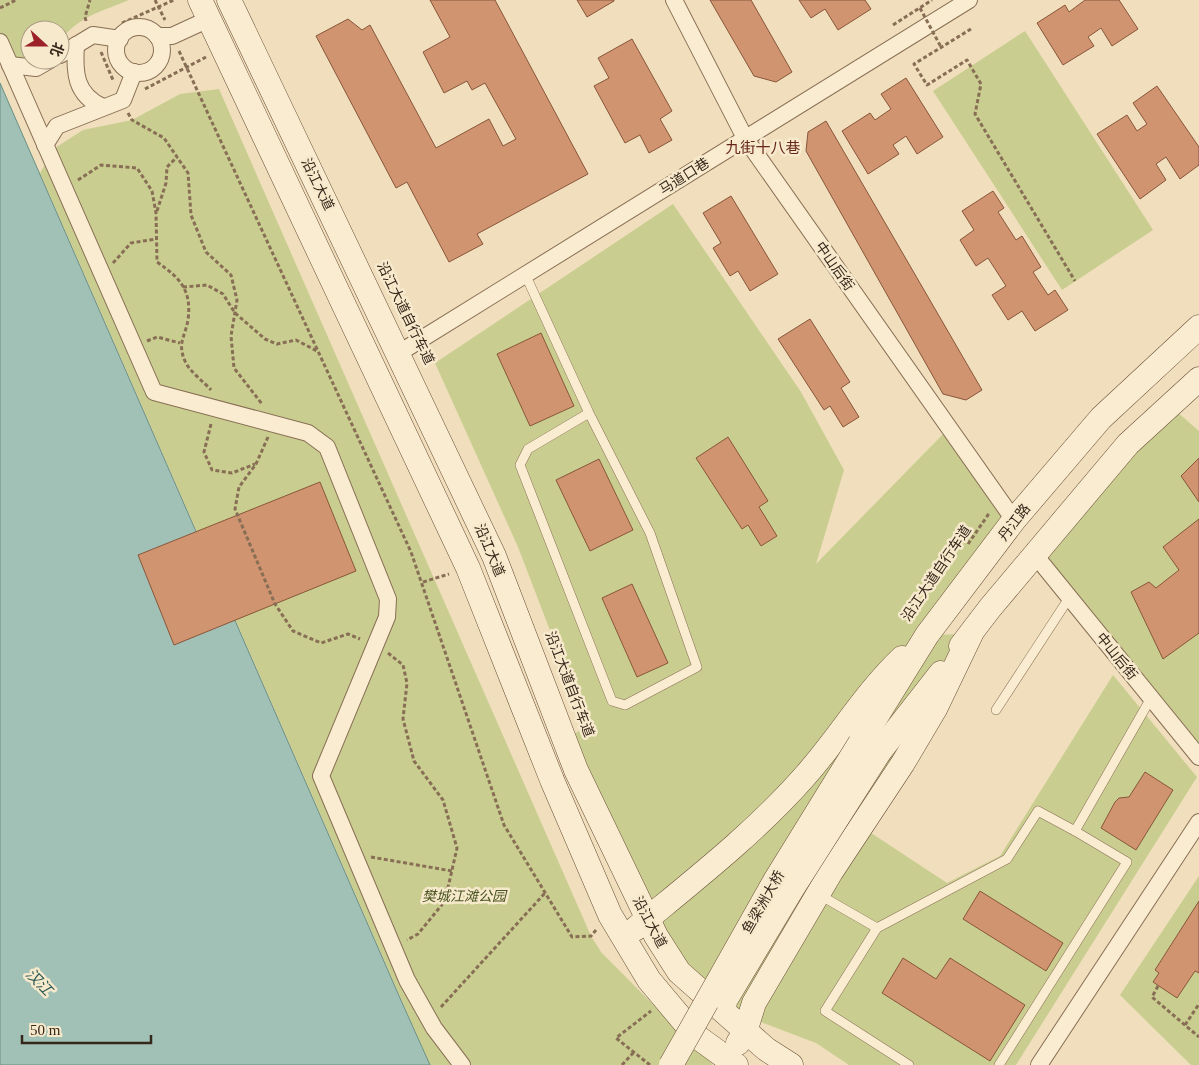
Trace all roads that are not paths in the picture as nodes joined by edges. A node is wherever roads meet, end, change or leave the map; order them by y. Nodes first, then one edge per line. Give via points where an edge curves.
1 (230, 0) edge
2 (674, 0) edge
3 (969, 0) edge
4 (205, 10) edge
5 (120, 39) junction
6 (163, 39) junction
7 (0, 42) edge
8 (76, 45) junction
9 (70, 49) edge
10 (10, 65) junction
11 (20, 66) edge
12 (134, 72) junction
13 (103, 107) junction
14 (745, 138) junction
15 (45, 144) junction
16 (525, 274) junction
17 (1199, 327) edge
18 (399, 353) junction
19 (1199, 379) edge
20 (589, 413) junction
21 (1014, 520) junction
22 (1035, 555) junction
23 (1069, 598) junction
24 (971, 634) junction
25 (927, 635) junction
26 (1151, 698) junction
27 (996, 710) dead end
28 (870, 747) junction
29 (1199, 757) edge
30 (1199, 822) edge
31 (1075, 831) junction
32 (818, 894) junction
33 (647, 919) junction
34 (877, 928) junction
35 (624, 938) junction
36 (745, 1032) junction
37 (732, 1063) edge
38 (462, 1065) edge
39 (671, 1065) edge
40 (687, 1065) edge
41 (791, 1065) edge
42 (909, 1065) edge
43 (999, 1065) edge
44 (1039, 1065) edge

1 - 18 main road, 沿江大道
2 - 14 street, 中山后街
3 - 14 street, 马道口巷
4 - 6 street
4 - 35 main road, 沿江大道 via 468,568 552,780 610,915
5 - 6 street via 124,33 145,28
5 - 8 street via 93,35
5 - 12 street via 117,46 119,60
6 - 12 street via 157,64 144,72
7 - 10 street
8 - 9 street
8 - 13 street via 78,80 92,102
10 - 11 street
10 - 15 street
12 - 13 street via 122,100
13 - 15 street via 57,126
14 - 16 street, 马道口巷
14 - 21 street, 中山后街
15 - 38 street via 154,392 308,433 327,447 388,599 387,617 321,776 407,980 434,1028
16 - 18 street, 马道口巷
16 - 20 lane
17 - 21 main road, 丹江路 via 1101,418
18 - 33 main road, 沿江大道 via 494,556 576,770
19 - 22 main road via 1128,444
20 - 20 lane via 650,533 697,667 625,705 612,701 520,466 528,449
21 - 25 main road, 丹江路
22 - 23 street, 中山后街
22 - 24 main road
23 - 26 street, 中山后街
23 - 27 lane
24 - 28 main road
24 - 32 main road via 935,709
25 - 28 main road, 丹江路
25 - 33 main road via 882,677 804,777 759,823
26 - 29 street, 中山后街
26 - 31 lane
28 - 39 main road, 鱼梁洲大桥, bridge via 776,879
28 - 40 main road, 鱼梁洲大桥, bridge via 792,889
30 - 44 street
31 - 34 lane via 1038,811 1007,859
31 - 43 lane via 1127,862
32 - 34 lane
32 - 36 main road via 754,1003
33 - 35 main road
33 - 36 main road, 沿江大道 via 680,972
34 - 42 lane via 825,1011
35 - 37 main road, 沿江大道 via 649,980 696,1036
36 - 37 main road
36 - 41 main road, 沿江大道

